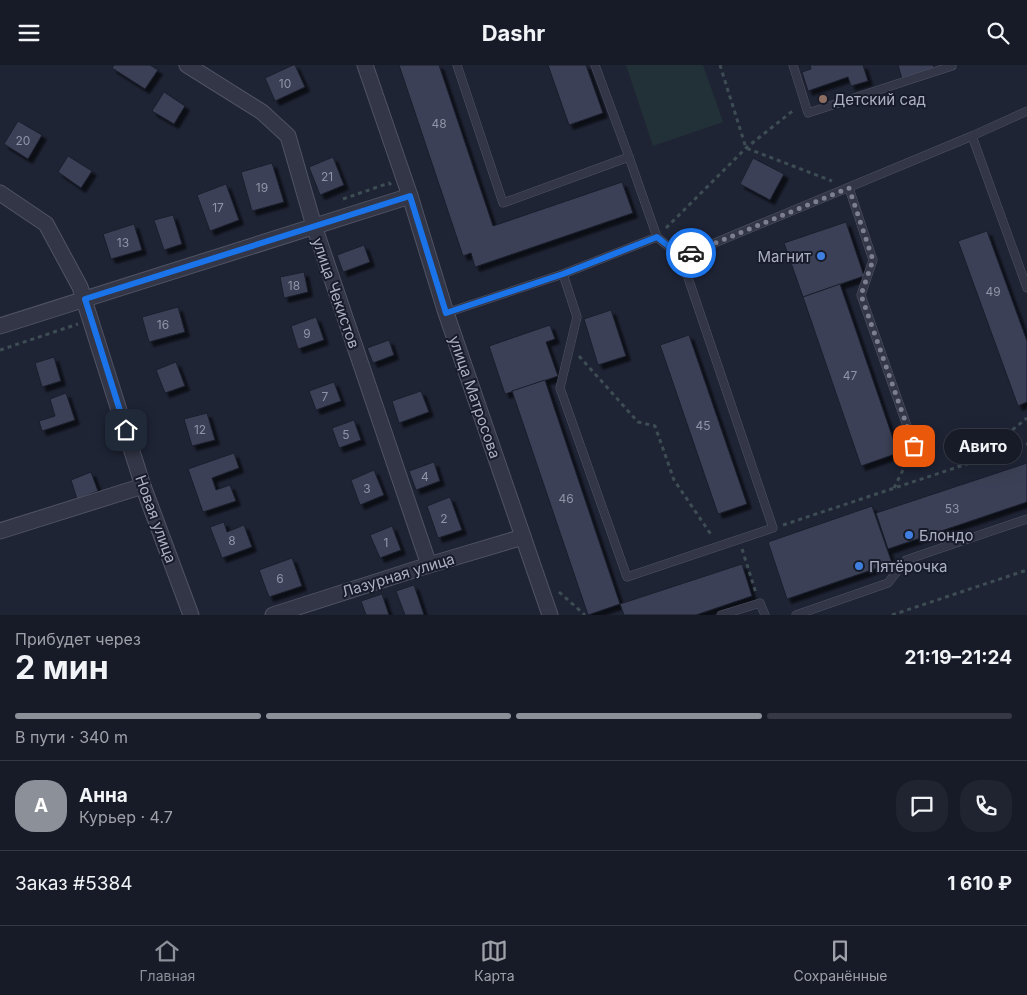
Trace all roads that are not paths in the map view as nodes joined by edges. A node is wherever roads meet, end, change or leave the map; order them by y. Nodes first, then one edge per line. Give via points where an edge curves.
1 (187, 65) edge
2 (365, 65) edge
3 (457, 65) edge
4 (595, 65) edge
5 (793, 65) edge
6 (952, 65) edge
7 (1027, 111) edge
8 (972, 136) junction
9 (629, 157) junction
10 (849, 188) junction
11 (0, 193) edge
12 (410, 196) junction
13 (314, 225) junction
14 (657, 237) junction
15 (682, 257) junction
16 (563, 274) junction
17 (1027, 288) edge
18 (85, 299) junction
19 (446, 313) junction
20 (0, 326) edge
21 (914, 446) road end
22 (143, 485) junction
23 (1027, 519) edge
24 (0, 531) edge
25 (523, 537) junction
26 (429, 565) junction
27 (191, 615) edge
28 (273, 615) edge
29 (550, 615) edge
30 (721, 615) edge
31 (765, 615) edge
32 (796, 615) edge

1 - 13 street, улица Чекистов via 262,112 288,136
2 - 12 street, улица Матросова
3 - 9 lane via 503,203
4 - 9 lane
5 - 6 lane via 808,113
7 - 8 lane
8 - 10 lane
8 - 17 lane
9 - 14 lane
10 - 15 lane
10 - 21 lane via 873,260 861,295
11 - 18 street, Новая улица via 46,224
12 - 13 street
12 - 19 street, улица Матросова
13 - 18 street
13 - 26 street, улица Чекистов
14 - 15 lane
14 - 16 lane
15 - 16 lane via 773,528 627,577 560,388 577,317
16 - 19 lane
18 - 20 street
18 - 22 street, Новая улица
19 - 25 street, улица Матросова
22 - 24 street
22 - 27 street, Новая улица
23 - 32 lane via 906,560 888,583
25 - 26 street, Лазурная улица
25 - 29 street, улица Матросова
26 - 28 street, Лазурная улица
30 - 31 lane via 760,603

